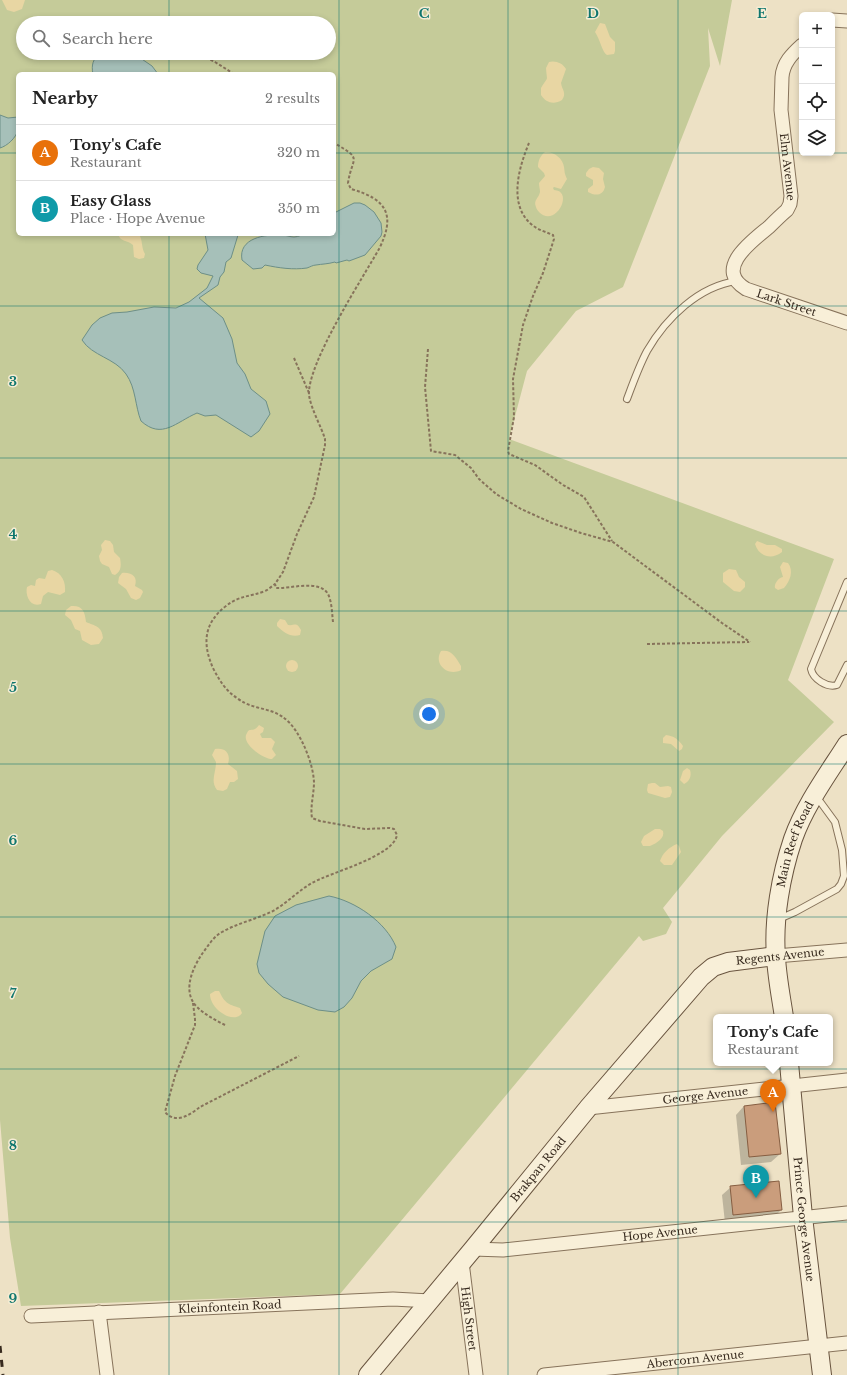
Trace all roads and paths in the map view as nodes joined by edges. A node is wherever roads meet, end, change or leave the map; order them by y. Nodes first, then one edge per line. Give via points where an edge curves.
1 (835, 20) edge
2 (847, 21) edge
3 (799, 48) edge
4 (211, 60) edge
5 (231, 72) edge
6 (529, 143) dead end
7 (336, 144) edge
8 (736, 277) junction
9 (847, 323) edge
10 (428, 349) dead end
11 (294, 358) dead end
12 (309, 394) junction
13 (627, 399) dead end
14 (613, 542) junction
15 (847, 582) edge
16 (275, 584) junction
17 (333, 622) dead end
18 (648, 644) dead end
19 (847, 665) edge
20 (847, 744) edge
21 (815, 795) junction
22 (777, 920) junction
23 (847, 950) edge
24 (776, 956) junction
25 (713, 967) joint
26 (192, 1000) junction
27 (784, 1014) edge
28 (225, 1025) dead end
29 (299, 1056) dead end
30 (789, 1066) edge
31 (847, 1080) edge
32 (792, 1086) junction
33 (588, 1108) junction
34 (847, 1213) edge
35 (802, 1217) junction
36 (468, 1256) junction
37 (430, 1301) junction
38 (99, 1312) junction
39 (31, 1316) dead end
40 (847, 1343) edge
41 (819, 1346) junction
42 (107, 1375) edge
43 (368, 1375) edge
44 (476, 1375) edge
45 (544, 1375) edge
46 (822, 1375) edge

1 - 2 street
3 - 8 street, Elm Avenue via 788,60 782,77 781,110 790,204 787,210 742,250 735,263
4 - 5 path
6 - 14 path via 520,170 520,207 531,224 553,235 554,239 523,325 513,379 514,417 508,451 509,454 535,465 584,497
7 - 12 path via 352,155 354,160 348,183 351,189 372,196 379,202 385,210 387,228 385,238 318,360
8 - 9 street, Lark Street via 739,285 746,289
8 - 13 lane via 705,291 683,307 660,331 647,351
10 - 14 path via 425,387 431,451 455,455 496,494 521,509 552,523
11 - 12 path
12 - 16 path via 326,445 314,497 283,572
14 - 18 path via 750,642
15 - 19 lane via 811,669 819,681 834,686 841,680
16 - 17 path via 276,588 283,589 309,585 322,588 329,598
16 - 26 path via 265,591 234,600 217,613 210,623 206,644 214,671 221,683 238,700 275,712 296,732 313,775 312,818 320,822 365,830 390,828 396,832 396,838 371,859 323,877 272,911 222,932 214,938 199,958 190,980
20 - 21 main road, Main Reef Road
21 - 22 main road, Main Reef Road via 793,839 784,872
21 - 22 lane via 835,822 842,850 844,876 837,889
22 - 24 main road, Main Reef Road
23 - 24 street, Regents Avenue
24 - 25 main road, Regents Avenue via 728,962
24 - 27 main road
25 - 33 main road, Brakpan Road
26 - 28 path via 196,1006
26 - 29 path via 195,1025 175,1076 166,1112 171,1117 187,1117 200,1107
30 - 32 main road, Prince George Avenue
31 - 32 street, George Avenue
32 - 33 street, George Avenue
32 - 35 main road, Prince George Avenue
33 - 36 main road, Brakpan Road
34 - 35 street, Hope Avenue
35 - 36 street, Hope Avenue
35 - 41 main road, Prince George Avenue
36 - 37 main road, Brakpan Road
36 - 44 street, High Street
37 - 38 street, Kleinfontein Road via 393,1299
37 - 43 main road, Brakpan Road
38 - 39 street, Kleinfontein Road
38 - 42 street
40 - 41 street, Abercorn Avenue
41 - 45 street, Abercorn Avenue
41 - 46 main road, Prince George Avenue

